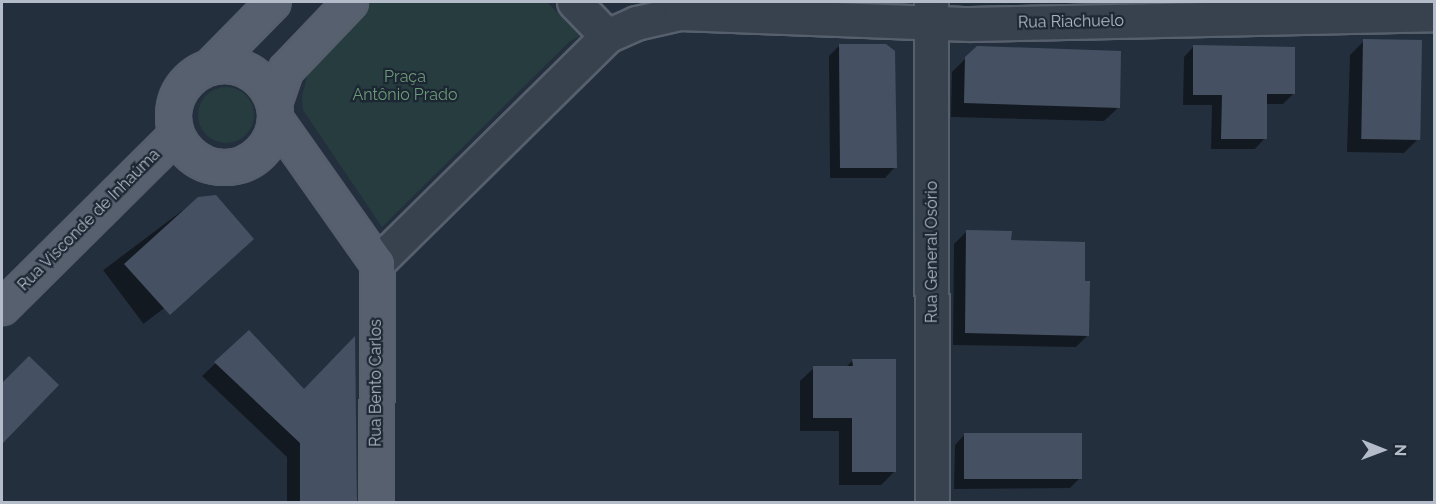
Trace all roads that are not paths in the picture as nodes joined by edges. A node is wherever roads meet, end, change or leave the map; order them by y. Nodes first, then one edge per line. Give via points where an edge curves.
1 (273, 2) edge
2 (350, 2) edge
3 (574, 2) edge
4 (699, 9) edge
5 (932, 13) edge
6 (1434, 14) edge
7 (607, 36) junction
8 (211, 65) junction
9 (275, 111) junction
10 (176, 134) junction
11 (377, 264) junction
12 (2, 307) edge
13 (376, 502) edge
14 (932, 502) edge

1 - 8 main road
2 - 9 main road via 286,69
3 - 7 street
4 - 5 street, Rua Riachuelo
4 - 7 street via 636,23
5 - 6 street, Rua Riachuelo
5 - 14 street, Rua General Osório
7 - 11 street
8 - 9 main road via 243,68 268,88
8 - 10 main road via 183,84 175,99
9 - 10 main road via 262,151 231,167 198,160 184,149
9 - 11 main road
10 - 12 main road, Rua Visconde de Inhaúma
11 - 13 main road, Rua Bento Carlos

